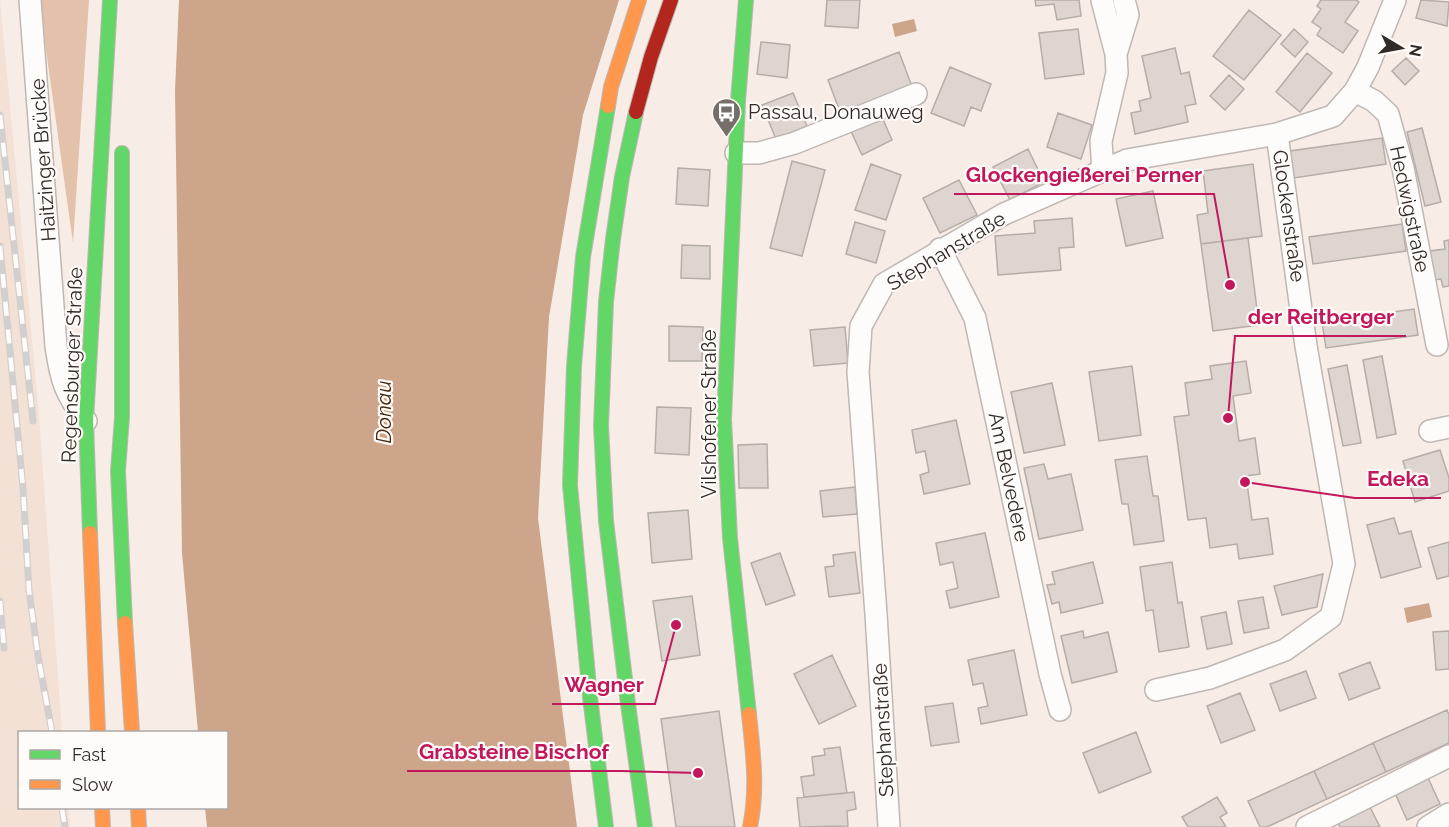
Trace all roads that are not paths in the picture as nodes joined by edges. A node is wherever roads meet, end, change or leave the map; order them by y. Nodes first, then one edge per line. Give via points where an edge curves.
1 (30, 0) edge
2 (110, 0) edge
3 (119, 0) edge
4 (639, 0) edge
5 (671, 0) edge
6 (746, 0) edge
7 (1102, 0) edge
8 (1124, 0) edge
9 (1395, 0) edge
10 (122, 46) dead end
11 (1116, 54) junction
12 (1355, 91) junction
13 (916, 94) dead end
14 (1277, 134) junction
15 (122, 142) dead end
16 (736, 153) junction
17 (1103, 172) junction
18 (940, 249) junction
19 (1437, 345) dead end
20 (86, 421) junction
21 (118, 471) junction
22 (1156, 690) dead end
23 (1060, 710) dead end
24 (98, 731) edge
25 (132, 731) edge
26 (1449, 756) edge
27 (102, 809) edge
28 (138, 809) edge
29 (1449, 814) edge
30 (103, 827) edge
31 (139, 827) edge
32 (606, 827) edge
33 (645, 827) edge
34 (750, 827) edge
35 (889, 827) edge
36 (1307, 827) edge
37 (1428, 827) edge

1 - 20 street, Haitzinger Brücke via 56,346 61,379
2 - 20 main road, Regensburger Straße
3 - 10 main road
4 - 32 main road via 611,87 596,169 583,257 574,366 570,485
5 - 33 main road via 638,106 621,187 609,263 602,371 603,486 626,701
6 - 16 main road, Vilshofener Straße
7 - 11 street
8 - 11 street via 1128,15
9 - 12 street, Stephanstraße
11 - 17 street via 1117,73 1101,141
12 - 14 street, Stephanstraße via 1333,116
12 - 19 street, Hedwigstraße via 1388,114 1403,168
13 - 16 street via 795,143 759,153
14 - 17 street, Stephanstraße via 1127,160
14 - 22 street, Glockenstraße via 1306,346 1344,564 1331,617 1285,650 1210,678
15 - 21 main road via 122,417
16 - 34 main road, Vilshofener Straße via 724,419 730,538 755,772
17 - 18 street, Stephanstraße via 1004,214
18 - 23 street, Am Belvedere via 975,318
18 - 35 street, Stephanstraße via 884,284 861,326 858,372
20 - 21 main road
20 - 24 main road, Regensburger Straße
21 - 25 main road
26 - 36 street
27 - 30 main road
28 - 31 main road
29 - 37 street

